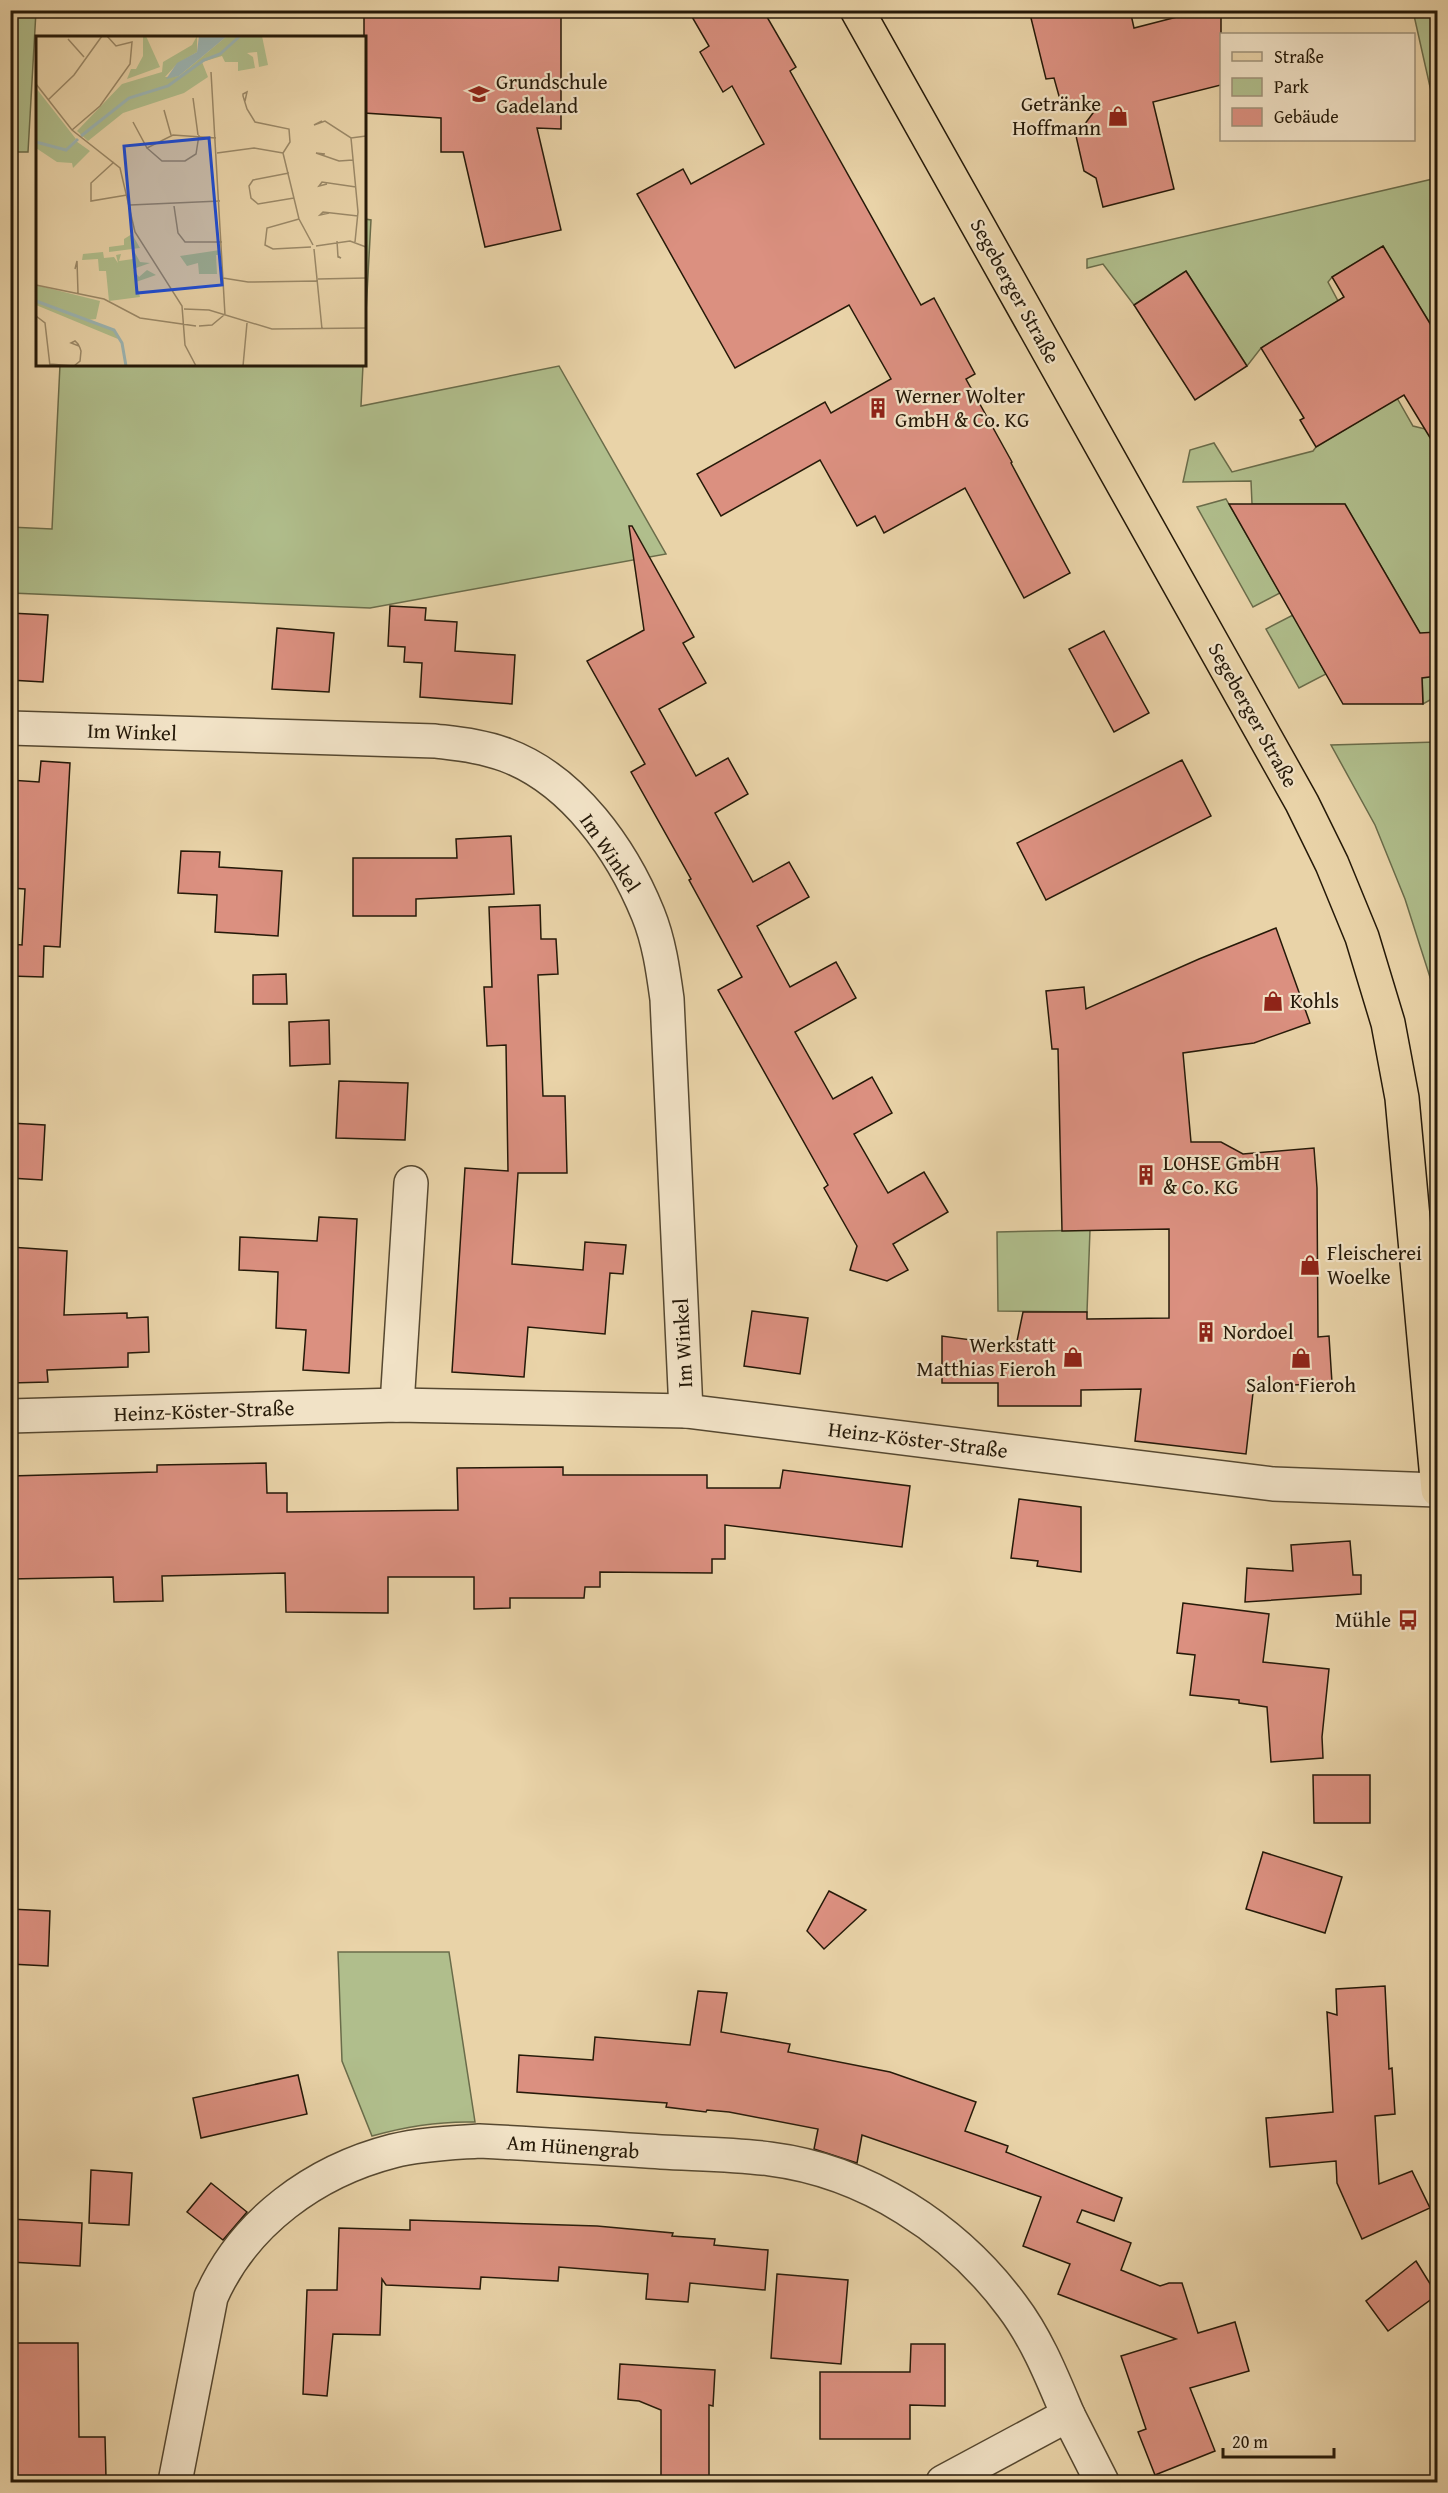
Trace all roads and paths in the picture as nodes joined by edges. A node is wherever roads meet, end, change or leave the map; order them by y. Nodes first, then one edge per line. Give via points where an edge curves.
1 (857, 10) edge
2 (10, 728) edge
3 (411, 1183) dead end
4 (397, 1405) junction
5 (686, 1411) junction
6 (10, 1416) edge
7 (1437, 1490) edge
8 (1068, 2415) junction
9 (175, 2482) edge
10 (943, 2482) edge
11 (1102, 2482) edge

1 - 7 main road, Segeberger Straße via 1302,803 1362,937 1388,1023 1402,1098
2 - 5 street, Im Winkel via 473,745 533,768 581,808 621,860 636,888 649,916 663,972
3 - 4 street
4 - 5 street, Heinz-Köster-Straße
4 - 6 street, Heinz-Köster-Straße
5 - 7 street, Heinz-Köster-Straße via 1273,1484
8 - 9 street, Am Hünengrab via 1044,2360 1012,2306 985,2274 925,2220 885,2196 830,2173 771,2159 479,2141 436,2144 356,2162 321,2179 263,2222 239,2250 211,2298
8 - 10 street
8 - 11 street, Am Hünengrab

